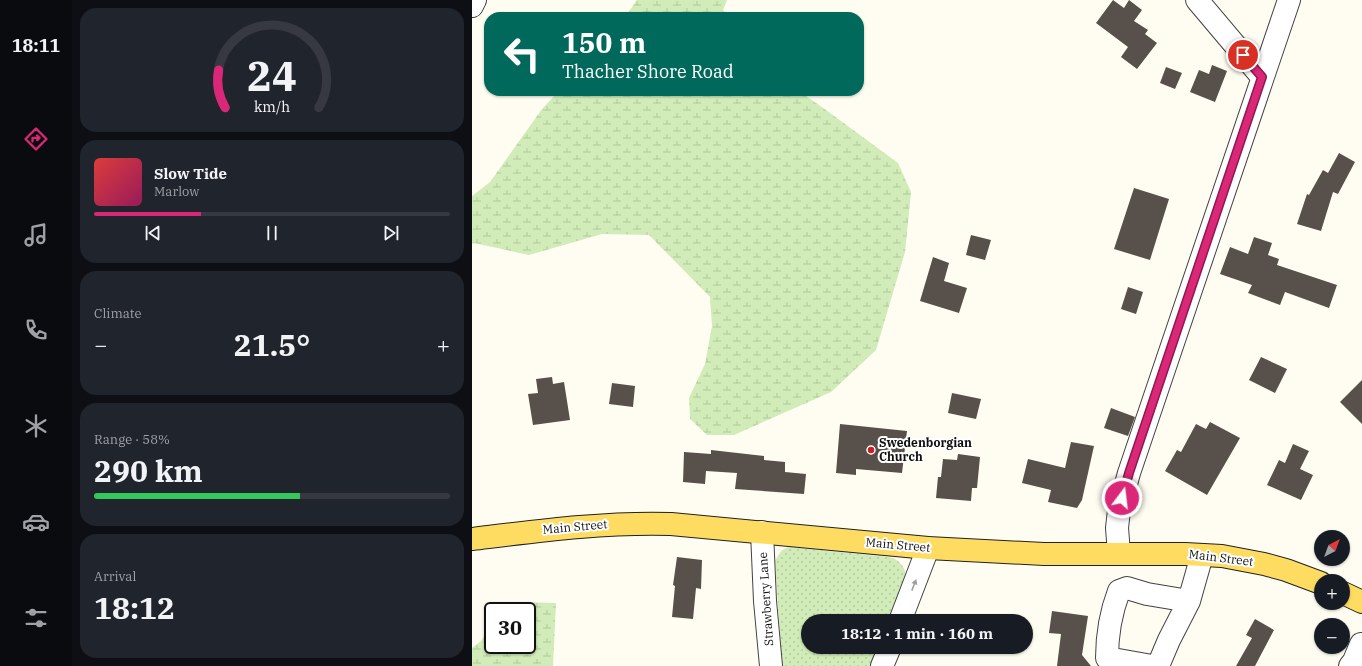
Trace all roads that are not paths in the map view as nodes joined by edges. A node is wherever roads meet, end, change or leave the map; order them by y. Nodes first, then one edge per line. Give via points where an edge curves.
1 (475, 0) edge
2 (1197, 0) edge
3 (1289, 0) edge
4 (472, 6) edge
5 (1262, 77) junction
6 (762, 532) junction
7 (472, 538) edge
8 (928, 548) junction
9 (1119, 553) junction
10 (1202, 555) junction
11 (1314, 580) edge
12 (1350, 596) edge
13 (1189, 601) junction
14 (1362, 602) edge
15 (903, 614) edge
16 (1362, 643) edge
17 (887, 654) edge
18 (771, 666) edge
19 (882, 666) edge
20 (1152, 666) edge
21 (1158, 666) edge
22 (1350, 666) edge
23 (1360, 666) edge

1 - 4 street
2 - 5 street
3 - 5 street
5 - 9 street via 1129,473 1119,510
6 - 7 main road, Main Street via 634,523
6 - 8 main road, Main Street
6 - 18 street, Strawberry Lane
8 - 9 main road, Main Street via 1044,554
15 -> 8 street
9 - 10 main road, Main Street
10 - 11 main road, Main Street via 1264,564
10 - 13 street
12 - 14 main road
13 - 20 street via 1127,588 1119,591 1107,640 1107,658
13 - 21 street
16 - 22 street
16 - 23 street
17 - 19 street

